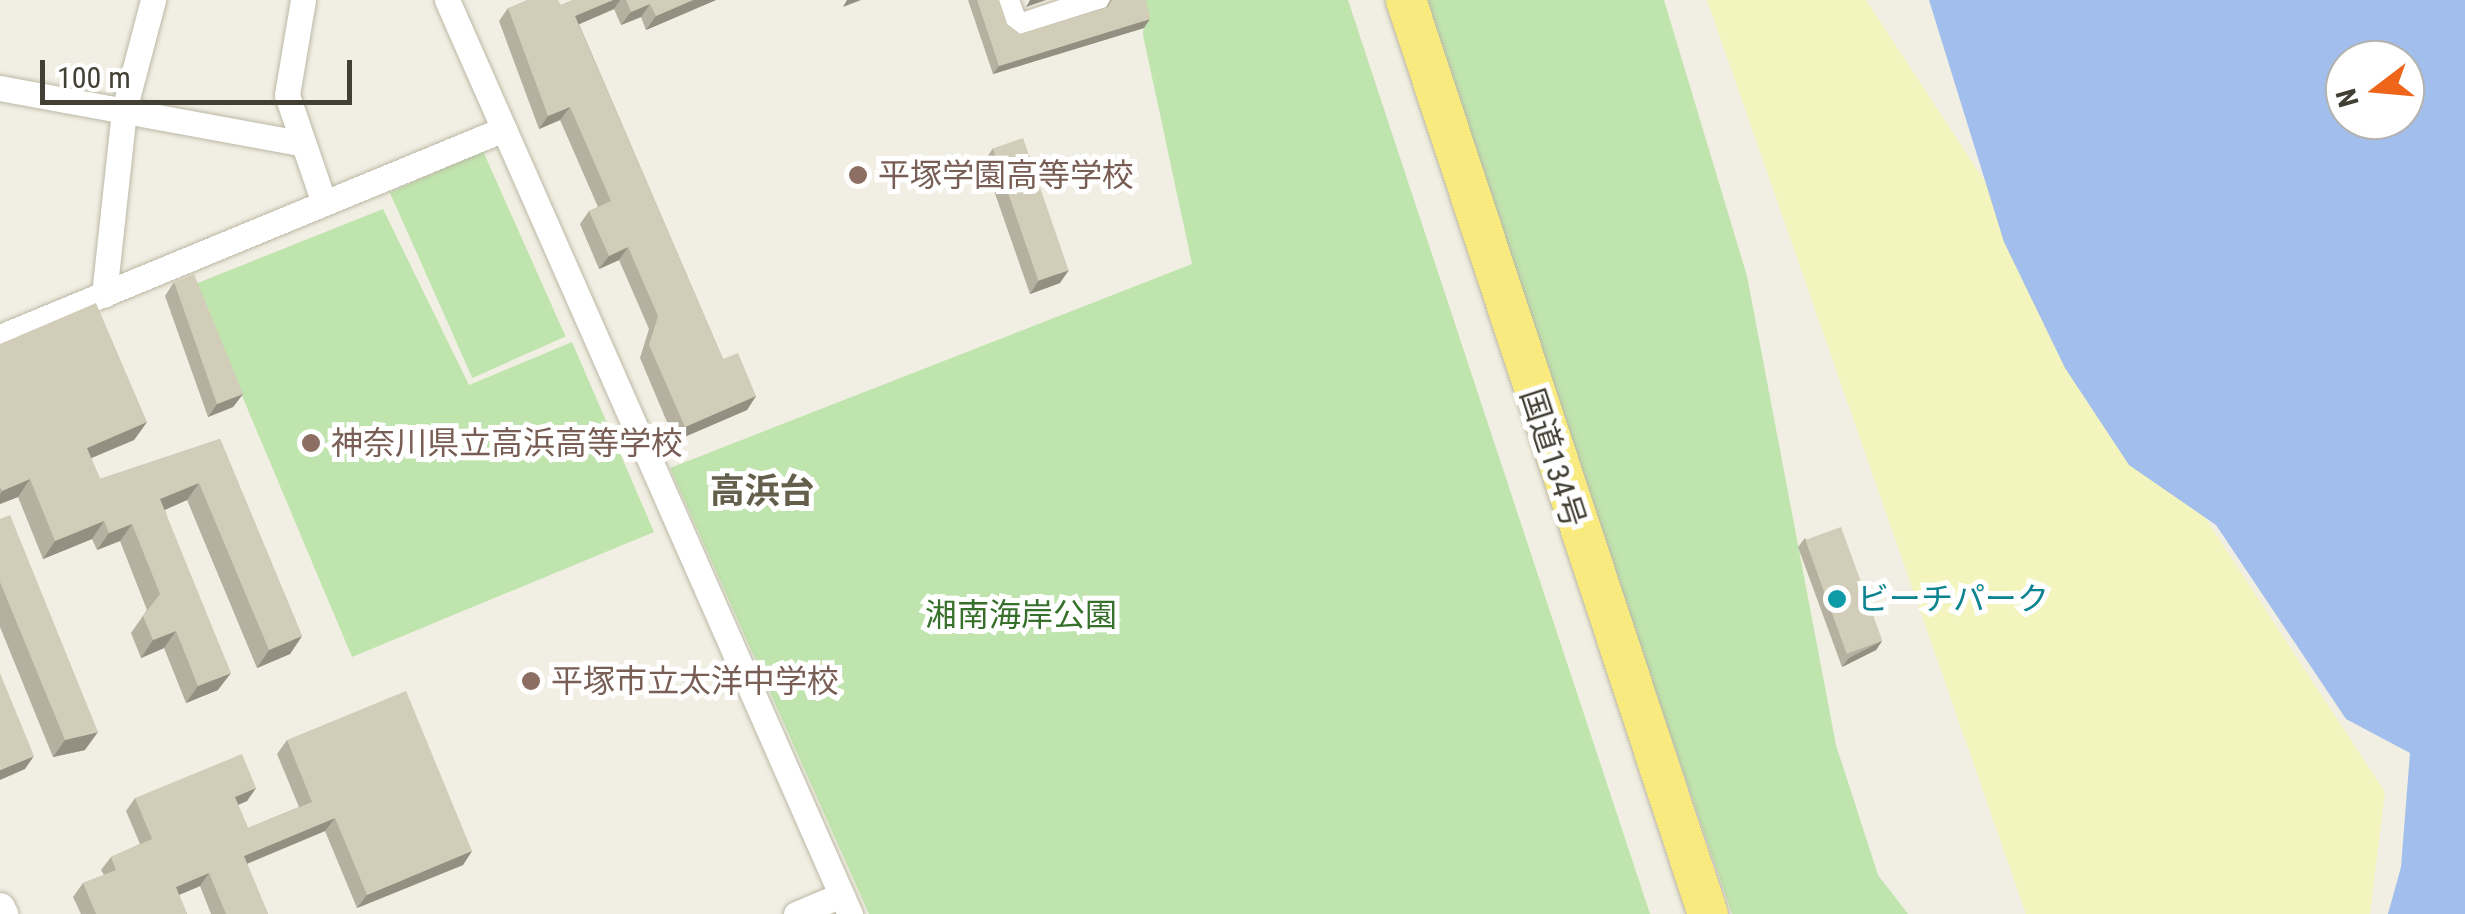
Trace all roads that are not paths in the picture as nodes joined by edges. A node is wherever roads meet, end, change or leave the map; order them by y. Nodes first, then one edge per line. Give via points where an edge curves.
1 (154, 0) edge
2 (302, 0) edge
3 (447, 0) edge
4 (1006, 0) edge
5 (1097, 0) edge
6 (1378, 0) edge
7 (1406, 0) edge
8 (0, 88) edge
9 (124, 110) junction
10 (504, 129) junction
11 (301, 144) junction
12 (324, 203) junction
13 (104, 295) junction
14 (0, 336) edge
15 (846, 904) edge
16 (796, 914) edge
17 (1680, 914) edge
18 (1708, 914) edge

1 - 9 street
2 - 11 street via 287,95
3 - 10 street
4 - 5 street via 1016,27
6 - 17 highway, 国道134号
7 - 18 highway, 国道134号
8 - 9 street
9 - 11 street
9 - 13 street
10 - 12 street
10 - 15 street
11 - 12 street
12 - 13 street
13 - 14 street
15 - 16 street

